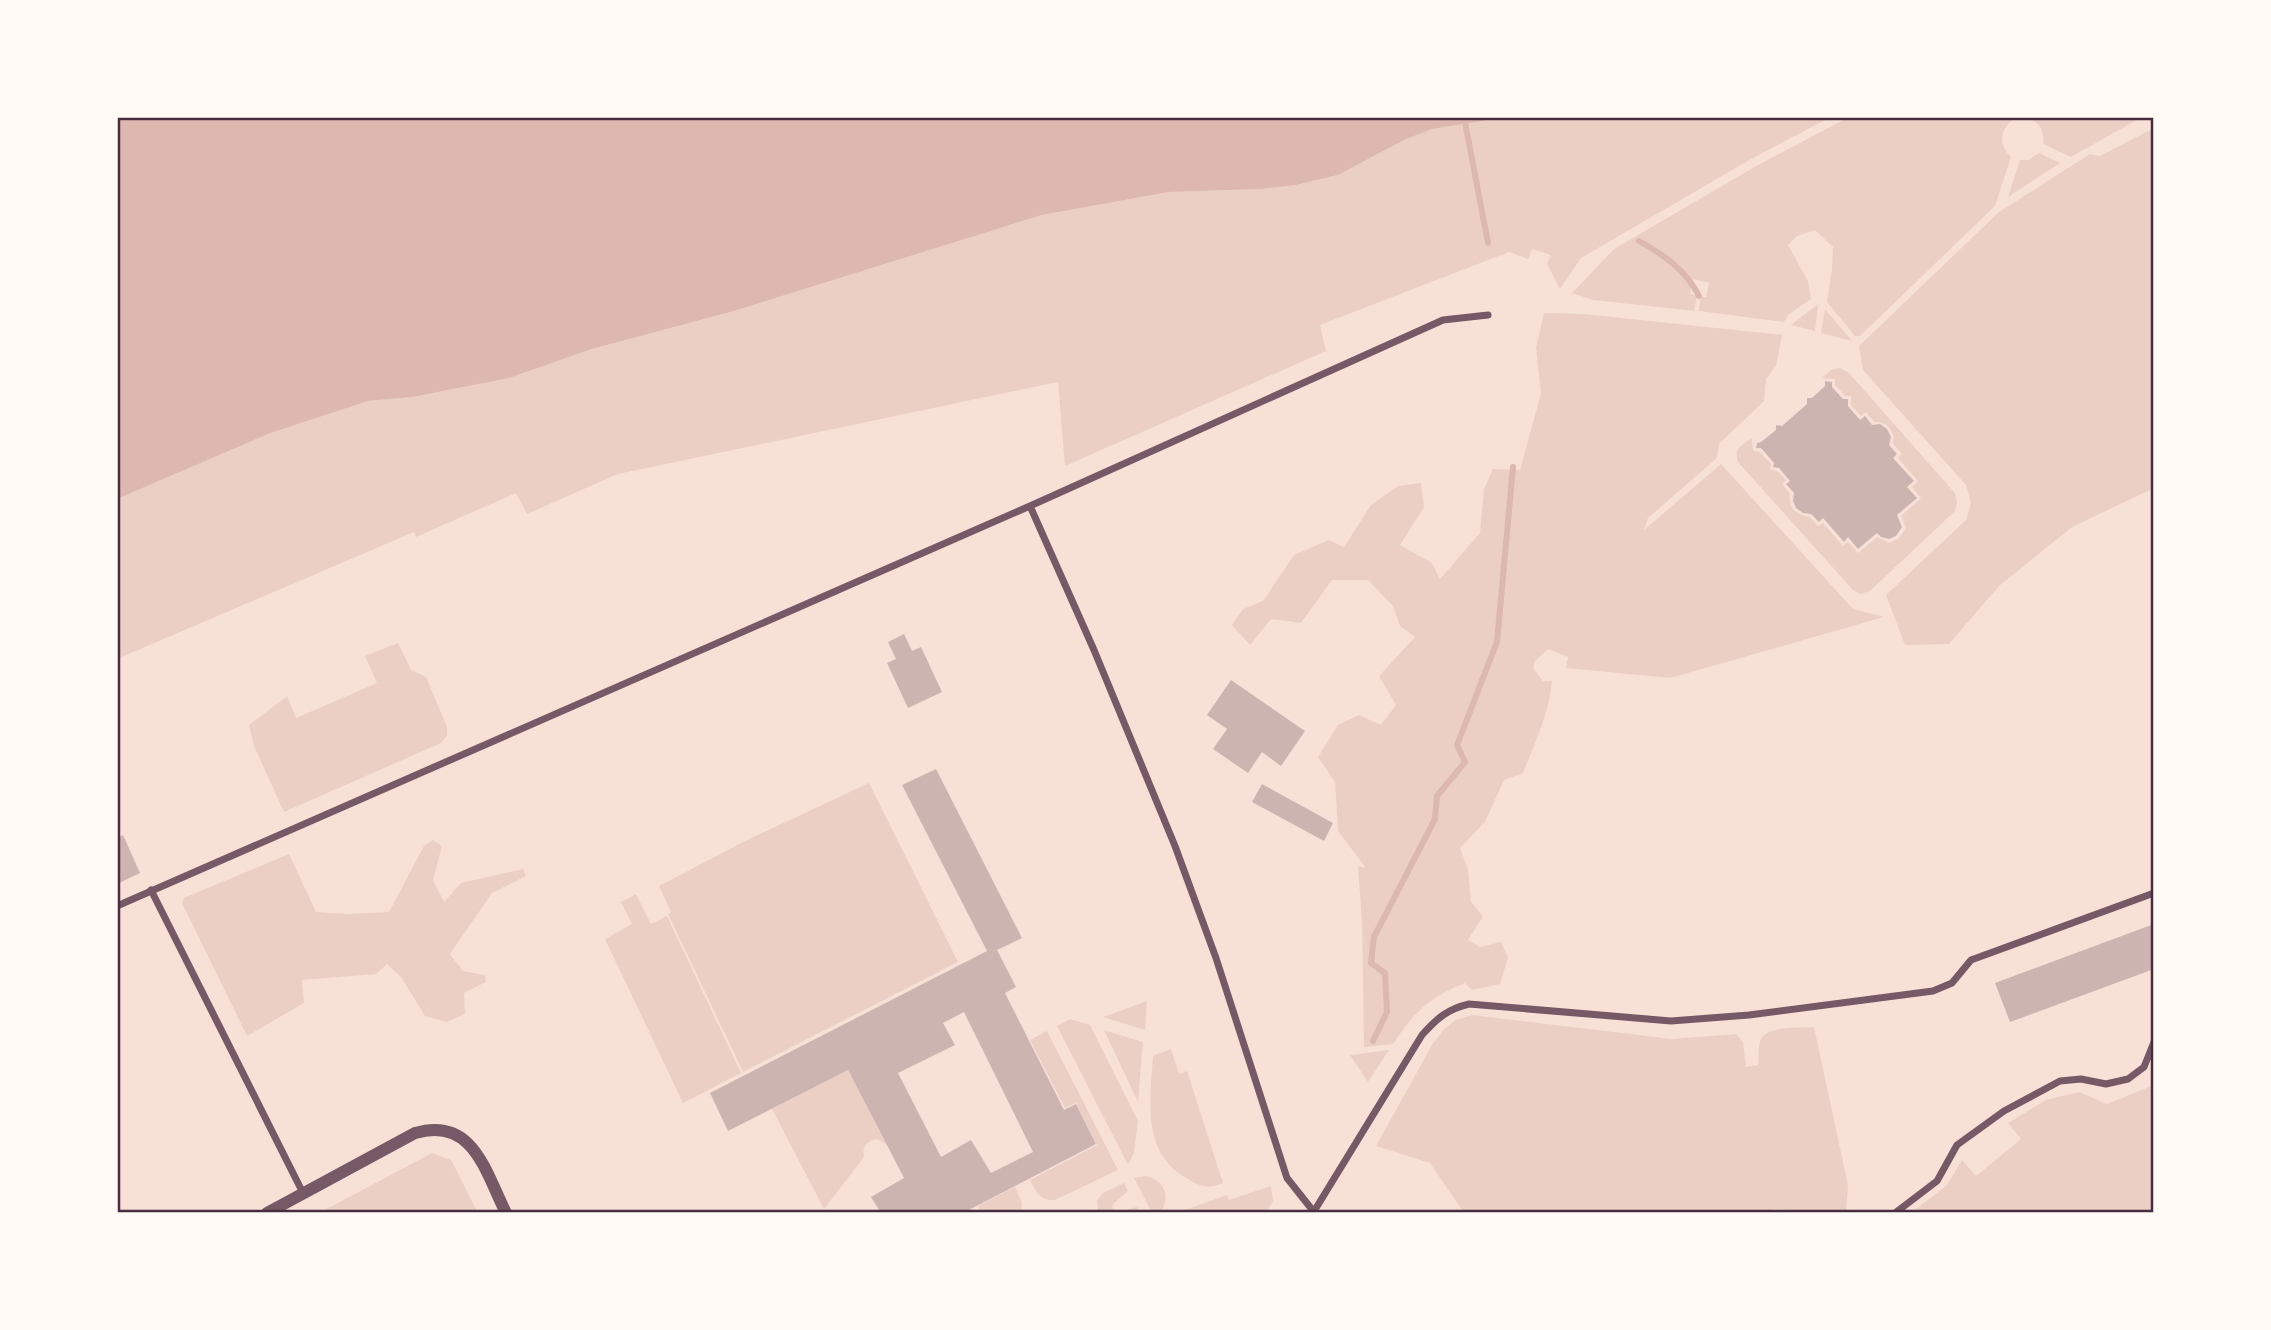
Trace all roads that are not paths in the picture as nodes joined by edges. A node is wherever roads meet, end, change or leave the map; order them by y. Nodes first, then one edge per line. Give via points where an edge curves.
1 (1488, 316) dead end
2 (1030, 506) junction
3 (151, 890) junction
4 (2154, 893) edge
5 (117, 906) edge
6 (2154, 1042) edge
7 (303, 1193) junction
8 (1314, 1212) edge
9 (267, 1213) edge
10 (506, 1213) edge
11 (1895, 1213) edge

1 - 2 street via 1443,320
2 - 3 street
2 - 8 street via 1175,846 1287,1178
3 - 5 street
3 - 7 street
4 - 8 street via 1971,960 1952,983 1933,991 1671,1021 1469,1004 1450,1008 1422,1035
6 - 11 street via 2144,1067 2128,1079 2106,1084 2060,1081 2004,1111 1958,1145 1937,1181
7 - 9 street
7 - 10 street via 432,1128 462,1137 474,1150

